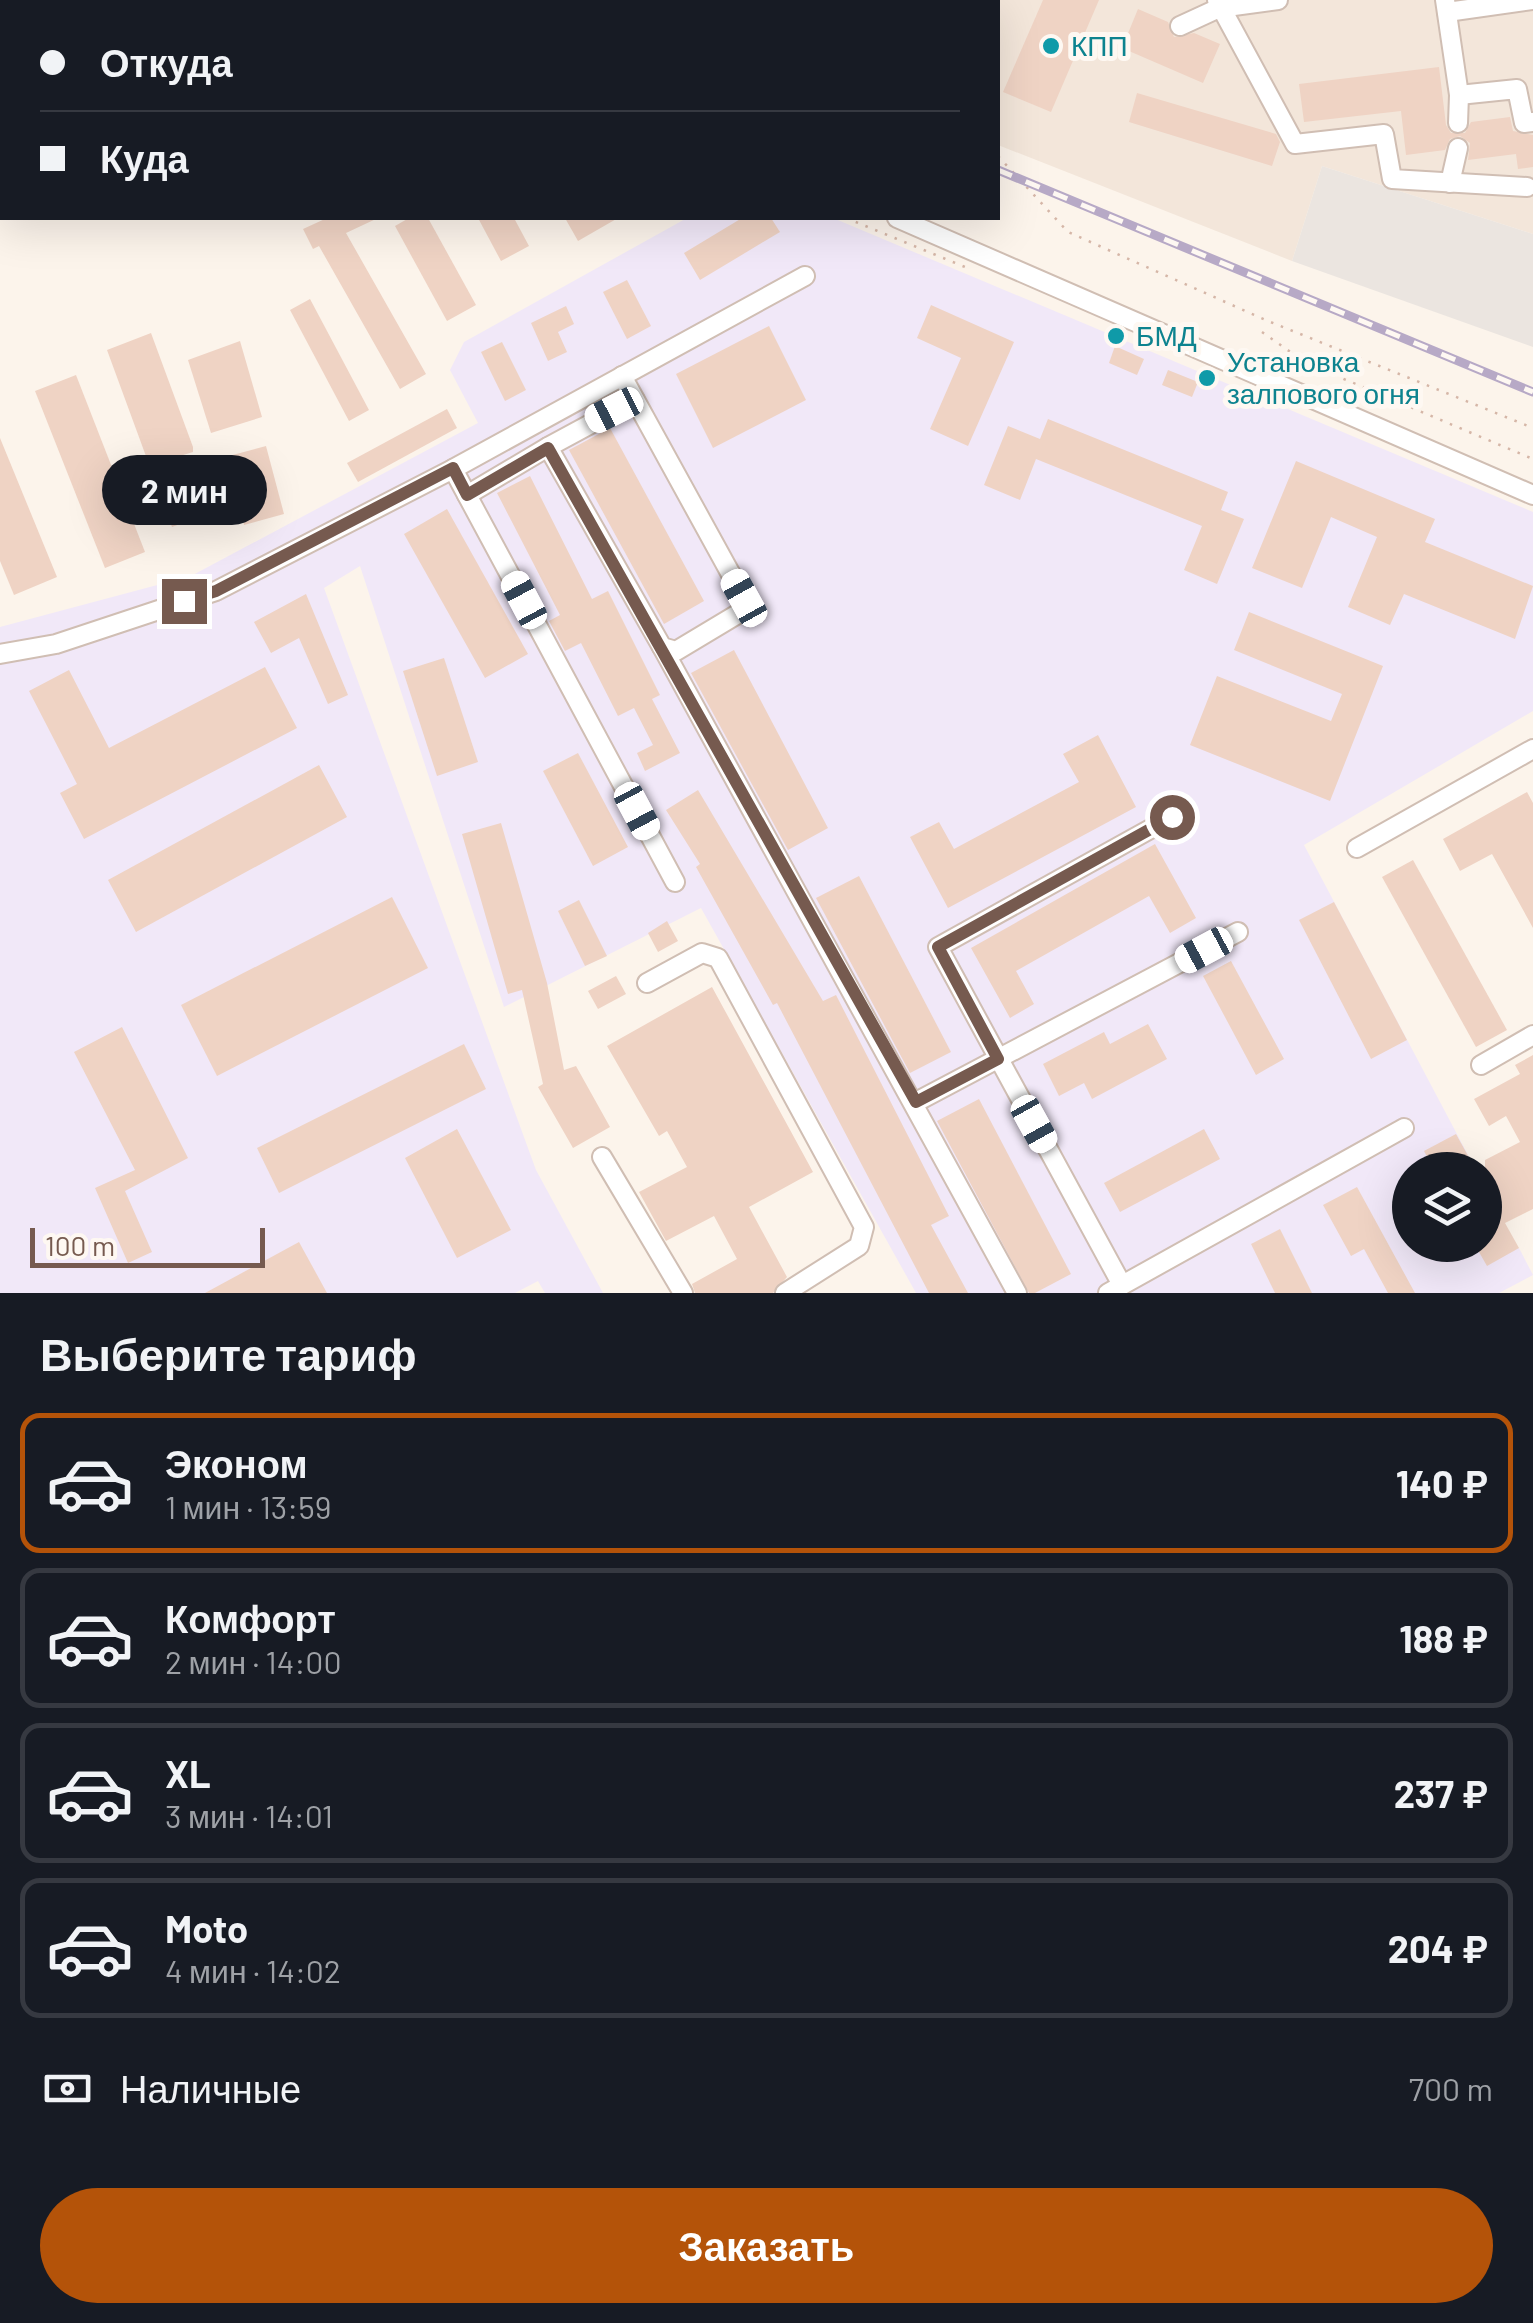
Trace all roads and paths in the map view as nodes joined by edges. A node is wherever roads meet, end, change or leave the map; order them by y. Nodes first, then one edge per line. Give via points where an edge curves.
1 (1278, 0) edge
2 (1533, 0) edge
3 (1218, 4) edge
4 (1446, 6) edge
5 (1180, 26) dead end
6 (1459, 96) junction
7 (1533, 122) edge
8 (1458, 123) dead end
9 (1458, 148) dead end
10 (1000, 158) edge
11 (1450, 183) junction
12 (1527, 188) dead end
13 (903, 220) edge
14 (805, 276) dead end
15 (1262, 332) dead end
16 (622, 376) junction
17 (634, 400) junction
18 (1533, 428) edge
19 (548, 448) junction
20 (1533, 458) edge
21 (453, 468) junction
22 (1533, 494) edge
23 (467, 495) junction
24 (662, 647) junction
25 (0, 654) edge
26 (1530, 757) edge
27 (1172, 817) dead end
28 (1356, 848) dead end
29 (674, 882) dead end
30 (1238, 932) dead end
31 (647, 983) dead end
32 (1533, 1035) edge
33 (998, 1059) junction
34 (1481, 1064) dead end
35 (916, 1102) junction
36 (1404, 1128) dead end
37 (602, 1157) dead end
38 (1115, 1289) edge
39 (683, 1293) edge
40 (786, 1293) edge
41 (1017, 1293) edge

1 - 3 street
2 - 4 street
3 - 5 street
3 - 11 street via 1295,144 1384,134 1392,179
4 - 6 street
6 - 7 street via 1517,89 1524,123
6 - 8 street
9 - 11 street
10 - 18 path via 1068,232 1268,322
11 - 12 street
13 - 22 street
14 - 16 street
15 - 20 path via 1306,362
16 - 17 street
16 - 21 street
17 - 19 street
17 - 24 street via 744,598 741,612 676,650
19 - 23 street
19 - 24 street
21 - 23 street
21 - 25 street via 216,591 56,644
23 - 29 street
24 - 35 street
26 - 28 street
27 - 33 street via 938,947
30 - 33 street
31 - 40 street via 702,953 718,958 864,1227 858,1246
32 - 34 street
33 - 35 street
33 - 38 street
35 - 41 street
36 - 38 street
37 - 39 street

